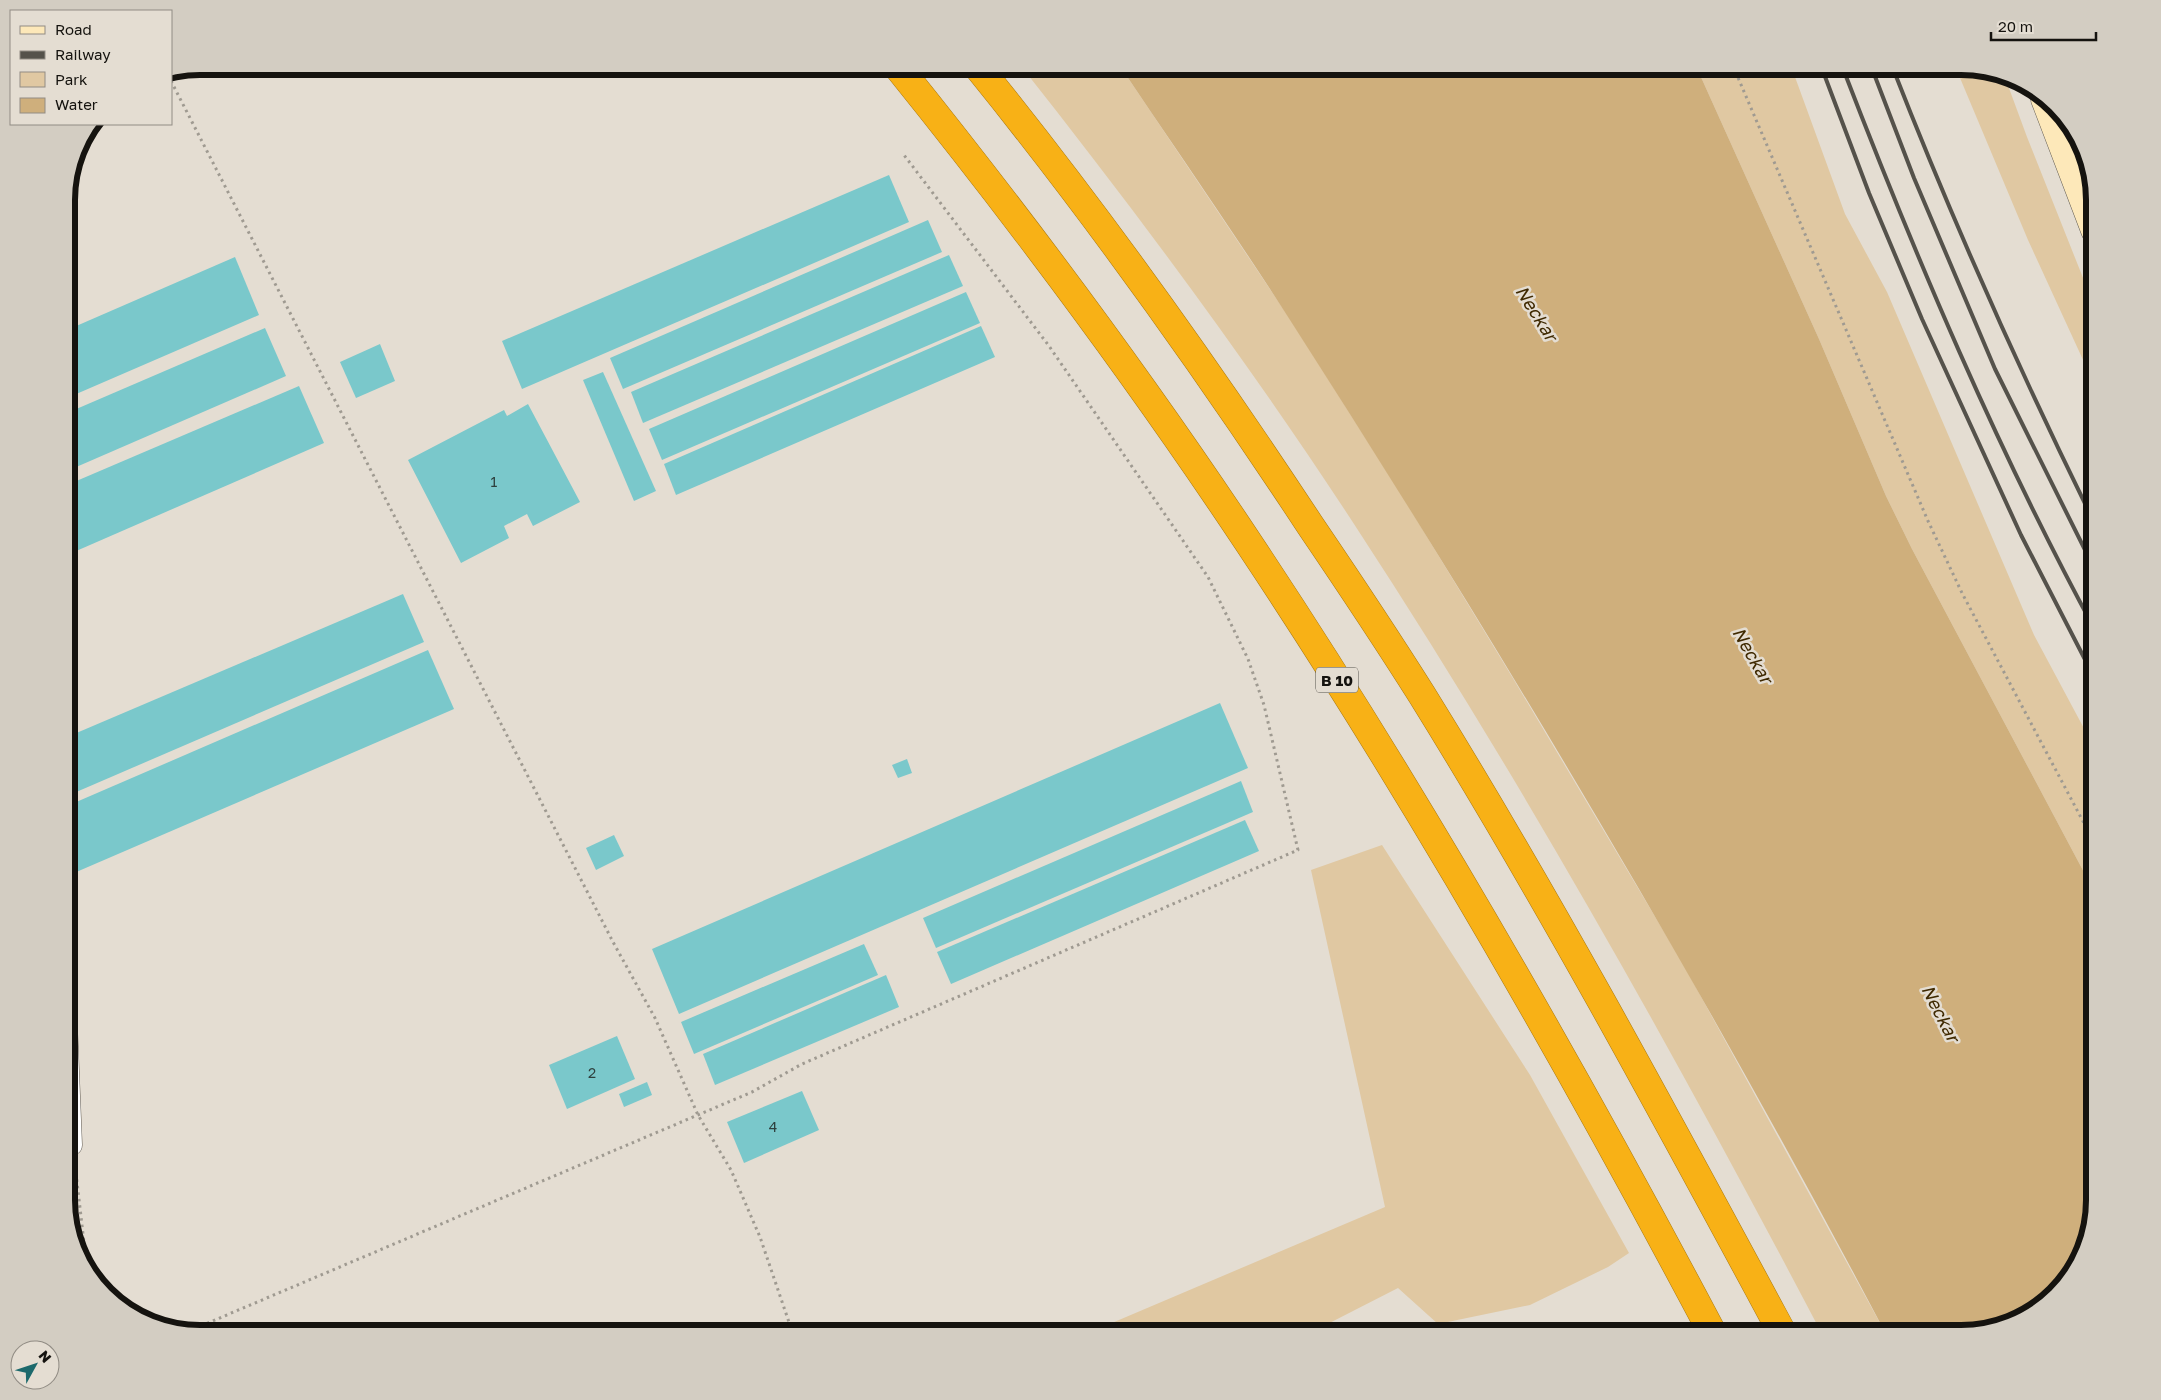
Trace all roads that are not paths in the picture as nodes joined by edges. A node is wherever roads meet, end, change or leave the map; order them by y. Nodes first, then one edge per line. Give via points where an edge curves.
1 (905, 75) edge
2 (984, 75) edge
3 (2051, 114) edge
4 (2086, 206) edge
5 (1708, 1325) edge
6 (1778, 1325) edge

1 - 5 highway, B 10 via 1116,352 1249,543 1322,656 1414,802 1561,1056
2 - 6 highway via 1128,262 1241,420 1420,693 1588,976
3 - 4 main road

